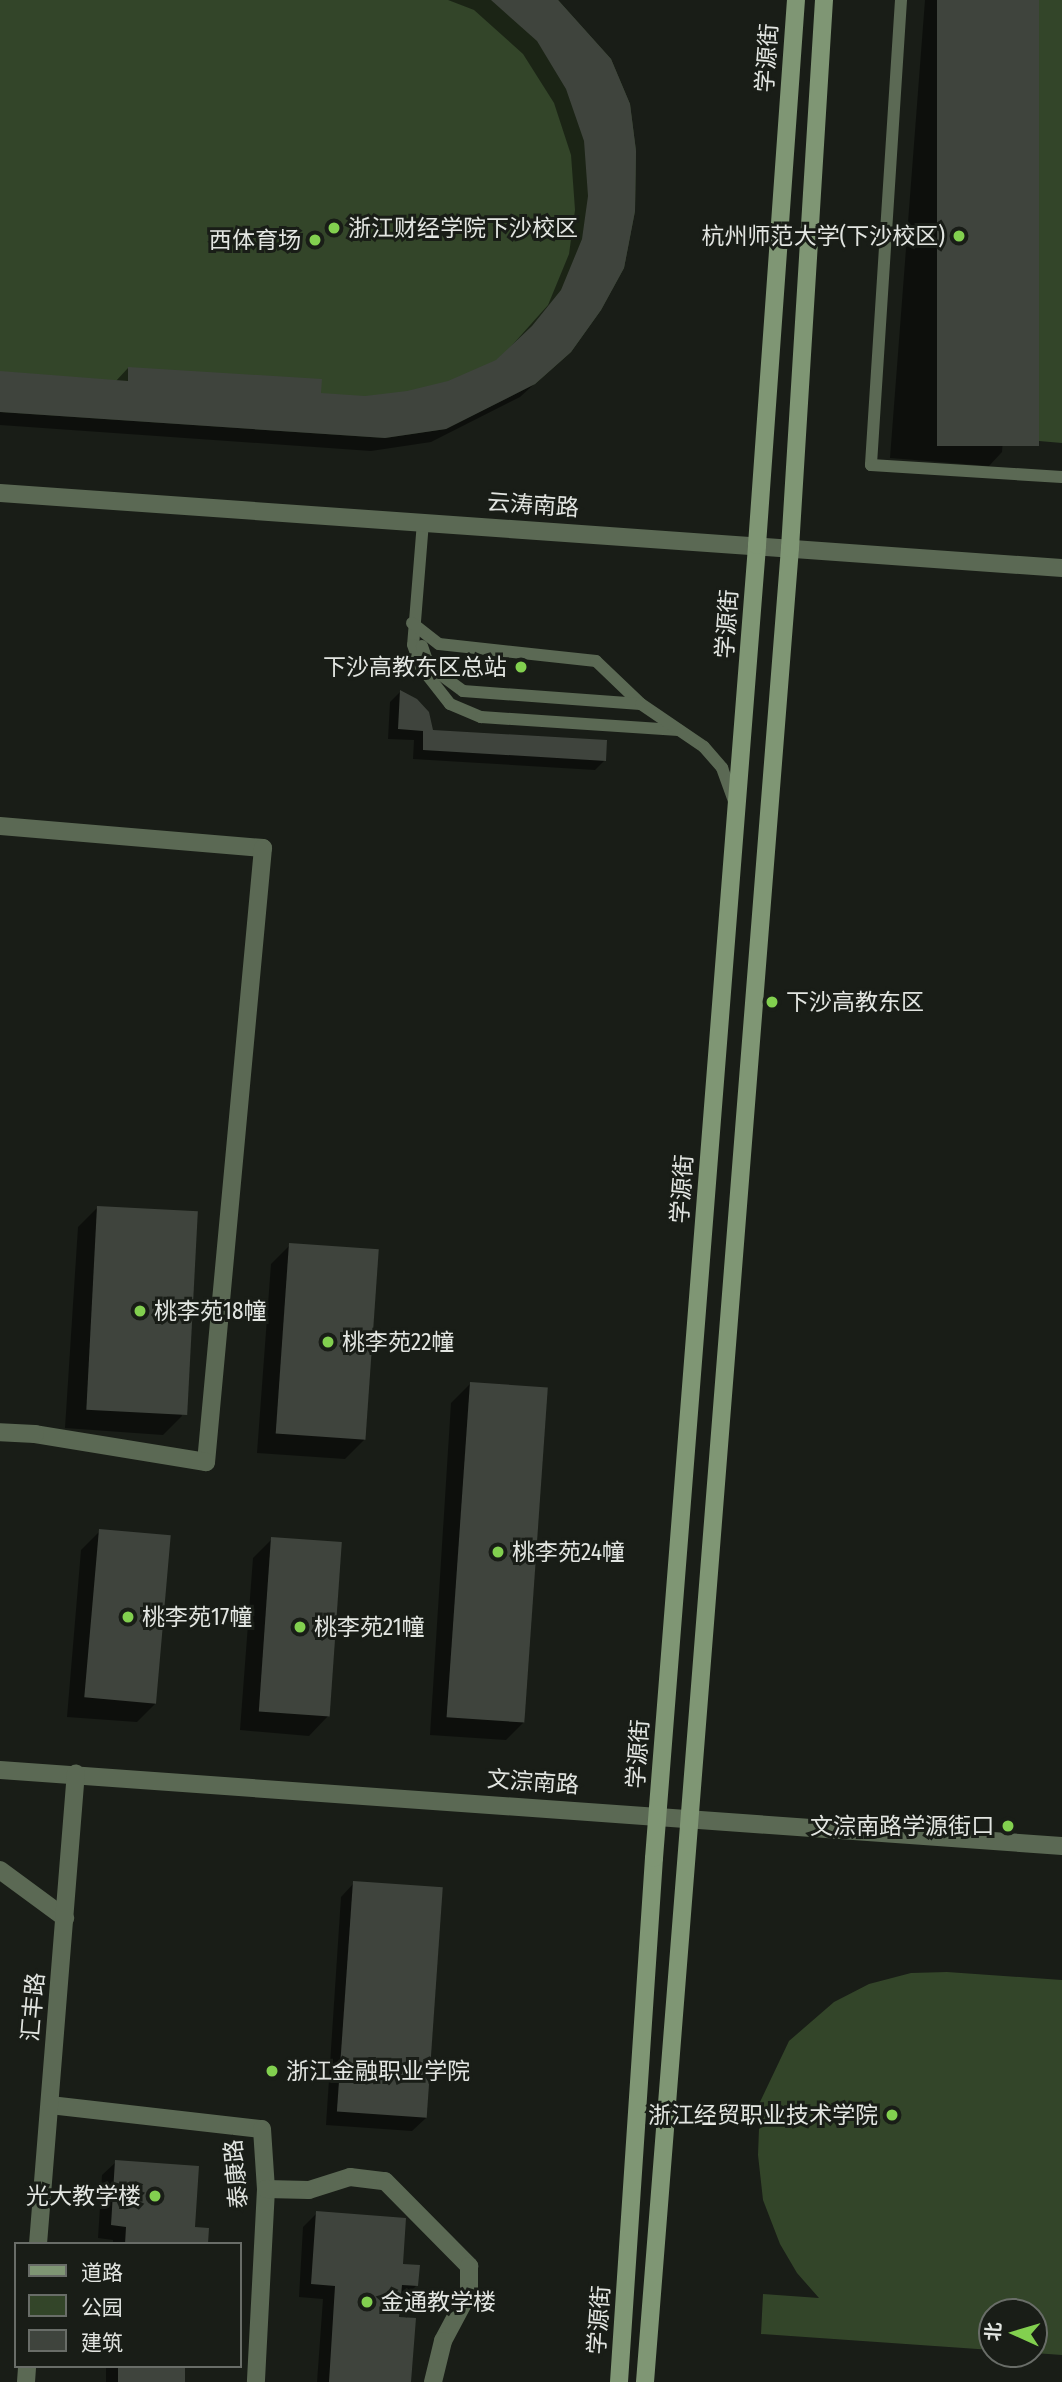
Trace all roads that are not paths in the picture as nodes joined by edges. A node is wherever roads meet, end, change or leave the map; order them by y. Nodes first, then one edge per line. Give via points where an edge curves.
1 (796, 0) edge
2 (824, 0) edge
3 (901, 0) edge
4 (1062, 477) edge
5 (0, 493) edge
6 (423, 522) junction
7 (757, 545) junction
8 (790, 548) junction
9 (1062, 568) edge
10 (412, 623) junction
11 (641, 704) junction
12 (679, 730) junction
13 (737, 807) junction
14 (0, 826) edge
15 (0, 1432) edge
16 (0, 1770) edge
17 (76, 1774) junction
18 (658, 1816) junction
19 (691, 1819) junction
20 (1062, 1846) edge
21 (0, 1870) edge
22 (65, 1918) junction
23 (50, 2105) junction
24 (266, 2189) junction
25 (38, 2242) edge
26 (256, 2382) edge
27 (433, 2382) edge
28 (619, 2382) edge
29 (645, 2382) edge

1 - 7 main road, 学源街
2 - 8 main road
3 - 4 lane via 871,465
5 - 6 street, 云涛南路
6 - 7 street, 云涛南路
6 - 10 lane
7 - 8 street, 云涛南路
7 - 13 main road, 学源街
8 - 9 street, 云涛南路
8 - 19 main road
10 - 11 lane via 439,644 596,661
10 - 11 lane via 429,666 463,691
10 - 12 lane via 421,667 450,704 470,713
11 - 12 lane
12 - 13 lane via 704,747 722,768
13 - 18 main road, 学源街
14 - 15 street via 263,848 206,1462
16 - 17 street, 文淙南路
17 - 18 street, 文淙南路
17 - 22 street, 汇丰路
18 - 19 street, 文淙南路
18 - 28 main road, 学源街
19 - 20 street, 文淙南路
19 - 29 main road
21 - 22 street
22 - 23 street, 汇丰路
23 - 24 street, 泰康路 via 262,2129
23 - 25 street, 汇丰路
24 - 26 street, 泰康路
24 - 27 street via 309,2190 351,2177 385,2181 469,2266 469,2292 443,2341

